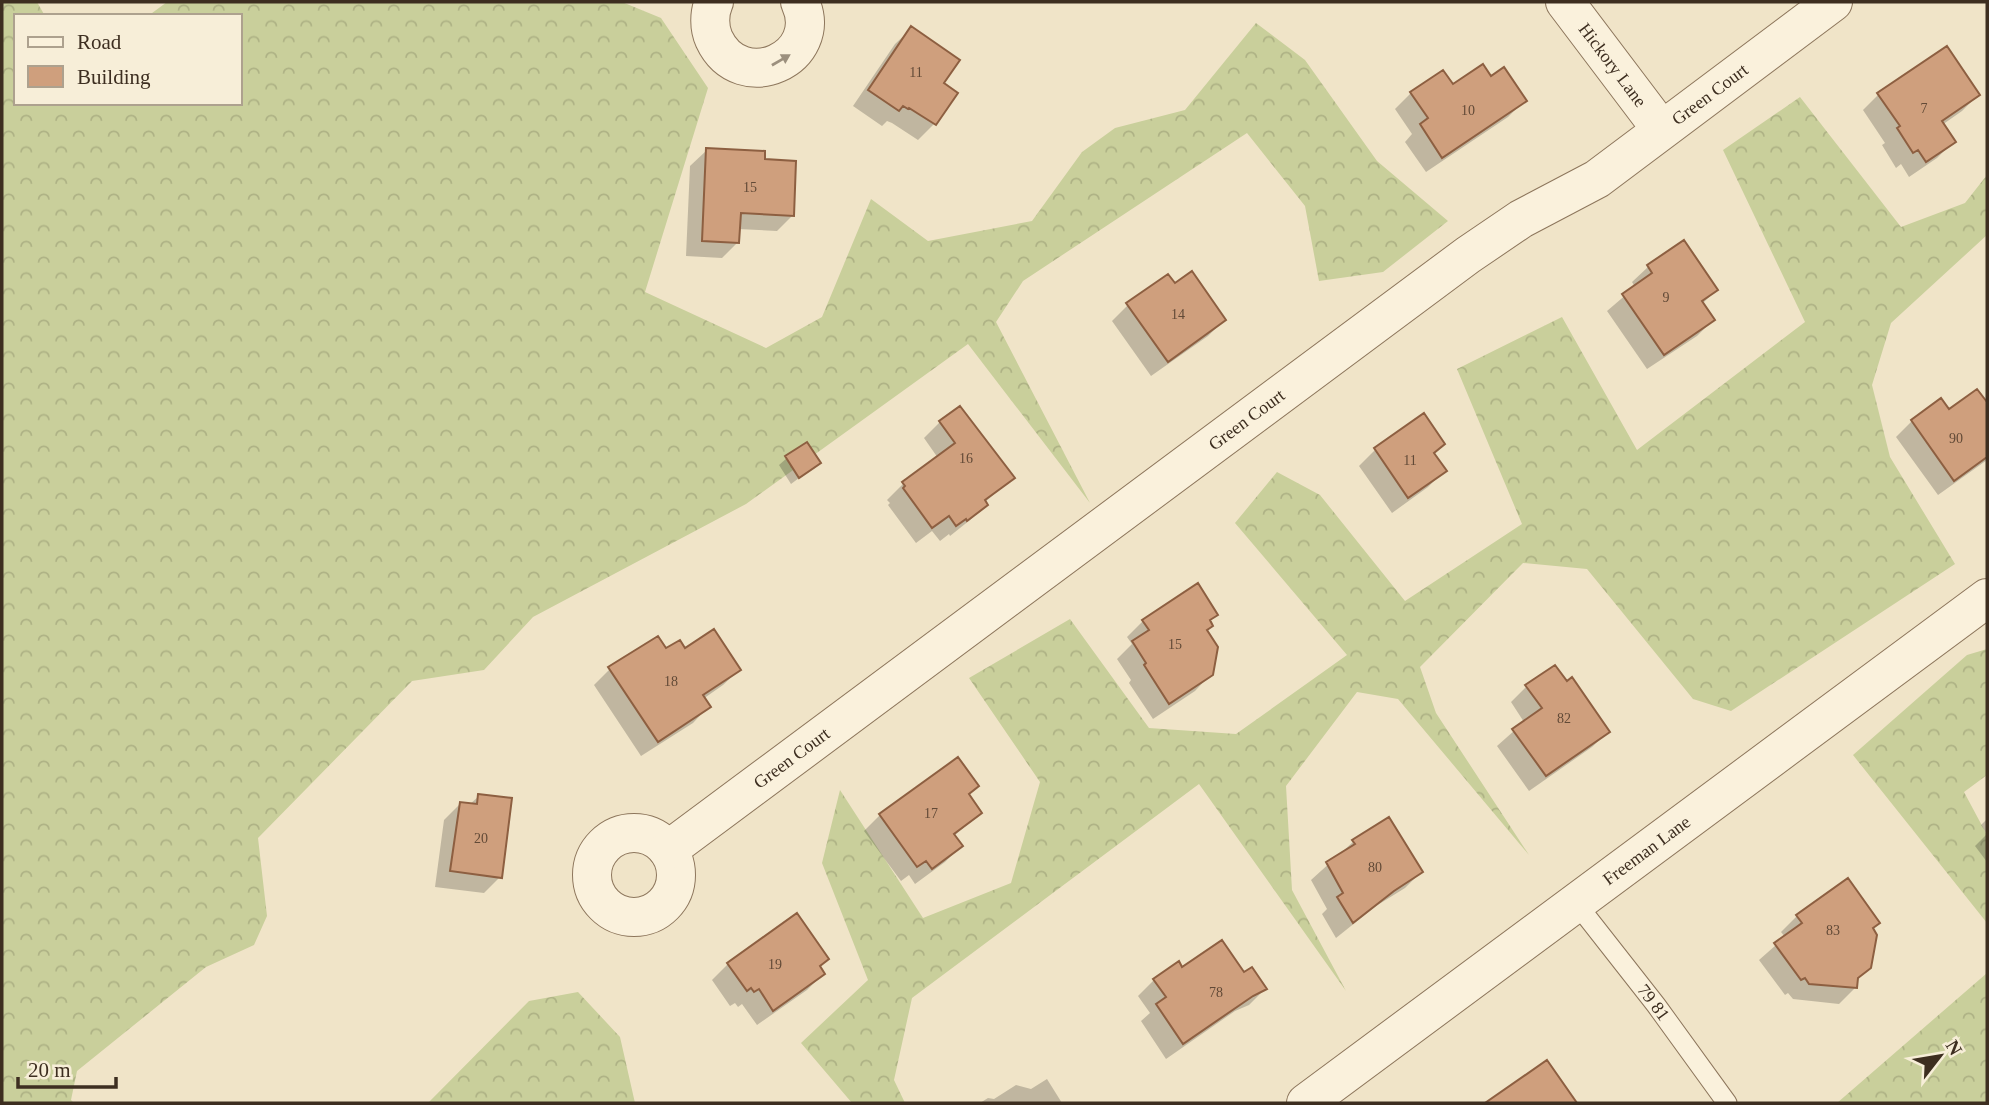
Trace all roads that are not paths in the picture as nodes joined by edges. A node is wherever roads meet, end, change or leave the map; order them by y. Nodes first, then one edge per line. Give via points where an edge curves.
1 (714, 2) edge
2 (800, 2) edge
3 (1565, 2) edge
4 (1833, 2) edge
5 (1661, 129) junction
6 (1987, 598) edge
7 (668, 850) dead end
8 (1576, 903) junction
9 (1306, 1103) edge
10 (1727, 1103) edge

1 -> 2 street via 712,36 720,50 748,68 780,63 793,52 805,22
3 - 5 street, Hickory Lane
4 - 5 street, Green Court
5 - 7 street, Green Court via 1597,178 1521,219 1468,255
6 - 8 street, Freeman Lane
8 - 9 street, Freeman Lane
8 - 10 lane, 79 81

